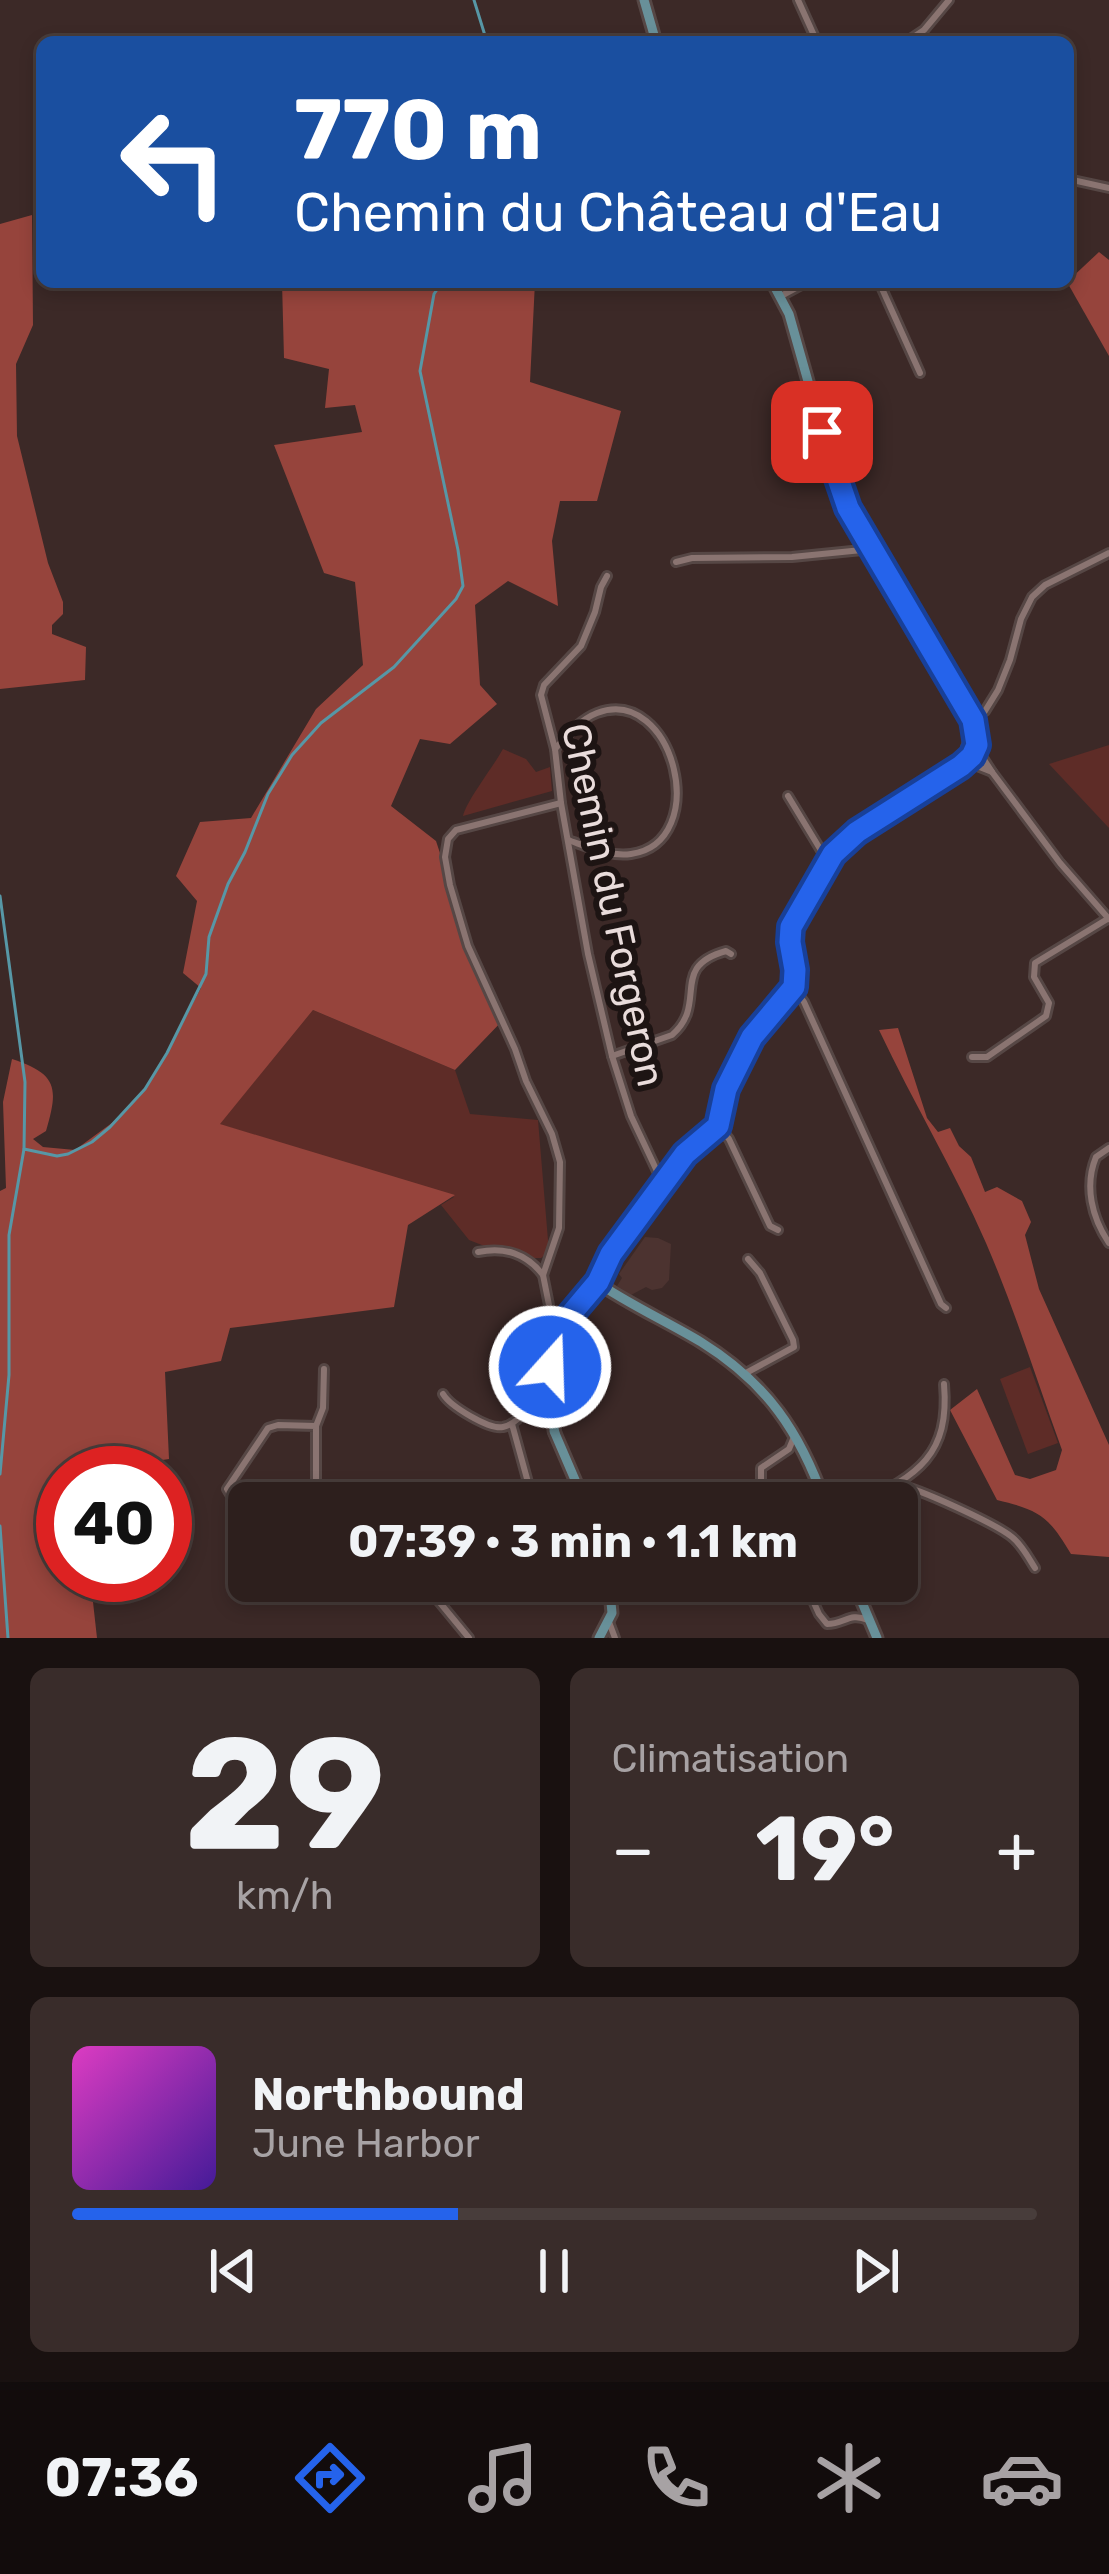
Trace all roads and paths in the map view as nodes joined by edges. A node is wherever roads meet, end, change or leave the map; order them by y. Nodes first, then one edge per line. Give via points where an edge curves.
1 (644, 0) edge
2 (798, 0) edge
3 (949, 0) edge
4 (654, 36) edge
5 (814, 36) edge
6 (915, 36) edge
7 (1074, 179) edge
8 (1109, 188) edge
9 (776, 288) edge
10 (799, 288) edge
11 (883, 288) edge
12 (783, 300) junction
13 (920, 373) dead end
14 (869, 547) junction
15 (1109, 553) edge
16 (676, 562) dead end
17 (607, 576) dead end
18 (969, 716) junction
19 (554, 749) junction
20 (969, 754) junction
21 (992, 772) junction
22 (788, 796) dead end
23 (561, 803) junction
24 (568, 840) junction
25 (827, 862) junction
26 (1109, 919) edge
27 (731, 954) dead end
28 (794, 987) junction
29 (613, 1057) junction
30 (972, 1058) dead end
31 (716, 1125) junction
32 (1109, 1148) edge
33 (664, 1186) junction
34 (778, 1229) dead end
35 (1109, 1244) edge
36 (478, 1252) dead end
37 (748, 1259) dead end
38 (543, 1275) junction
39 (596, 1281) junction
40 (946, 1308) dead end
41 (555, 1333) junction
42 (323, 1369) dead end
43 (744, 1375) junction
44 (944, 1384) dead end
45 (443, 1394) dead end
46 (547, 1410) junction
47 (512, 1424) junction
48 (316, 1426) junction
49 (795, 1434) junction
50 (789, 1450) junction
51 (805, 1450) junction
52 (914, 1474) junction
53 (232, 1482) edge
54 (316, 1482) edge
55 (528, 1482) edge
56 (576, 1482) edge
57 (760, 1482) edge
58 (817, 1482) edge
59 (902, 1482) edge
60 (915, 1482) edge
61 (918, 1490) edge
62 (1035, 1568) dead end
63 (440, 1602) edge
64 (612, 1602) edge
65 (814, 1602) edge
66 (861, 1602) joint
67 (852, 1616) junction
68 (868, 1620) junction
69 (609, 1622) junction
70 (470, 1638) edge
71 (599, 1638) edge
72 (616, 1638) edge
73 (877, 1638) edge

1 - 4 street
2 - 5 street
3 - 6 street
7 - 8 street
9 - 12 street
10 - 12 street
11 - 13 street
12 - 14 street via 836,477
14 - 16 street
14 - 18 street
15 - 18 street via 1032,597 1006,673 985,711
17 - 19 street, Chemin du Forgeron via 581,646 541,690
18 - 20 street
19 - 23 street, Chemin du Forgeron
19 - 24 street via 596,713 630,712 662,740 676,781 674,813 652,846 627,855
20 - 21 street
20 - 21 street
20 - 25 street
21 - 26 street
22 - 25 street
23 - 24 street, Chemin du Forgeron
23 - 38 street via 456,830 446,846 468,946 560,1162 559,1228
24 - 29 street, Chemin du Forgeron
25 - 28 street via 791,927
26 - 30 street via 1035,963 1046,1016 987,1057
27 - 29 street via 699,964 680,1029
28 - 31 street via 752,1037
28 - 40 street
29 - 33 street, Chemin du Forgeron
31 - 33 street
31 - 34 street
32 - 35 street via 1096,1156 1090,1180
33 - 39 street
36 - 38 street via 522,1254
37 - 43 street via 794,1347
38 - 41 street
39 - 41 street
39 - 43 street
41 - 46 street
42 - 48 street
43 - 49 street
44 - 52 street via 940,1434
45 - 47 street via 491,1427
46 - 47 street
46 - 56 street
47 - 55 street
48 - 53 street via 265,1431
48 - 54 street
49 - 50 street
49 - 51 street
50 - 51 street
50 - 57 street via 761,1468
51 - 58 street
52 - 59 street
52 - 60 street
61 - 62 street via 1013,1538
63 - 70 street
64 - 69 street
65 - 67 street via 822,1620
66 - 67 street
66 - 68 street
67 - 68 street
68 - 73 street
69 - 71 street
69 - 72 street

